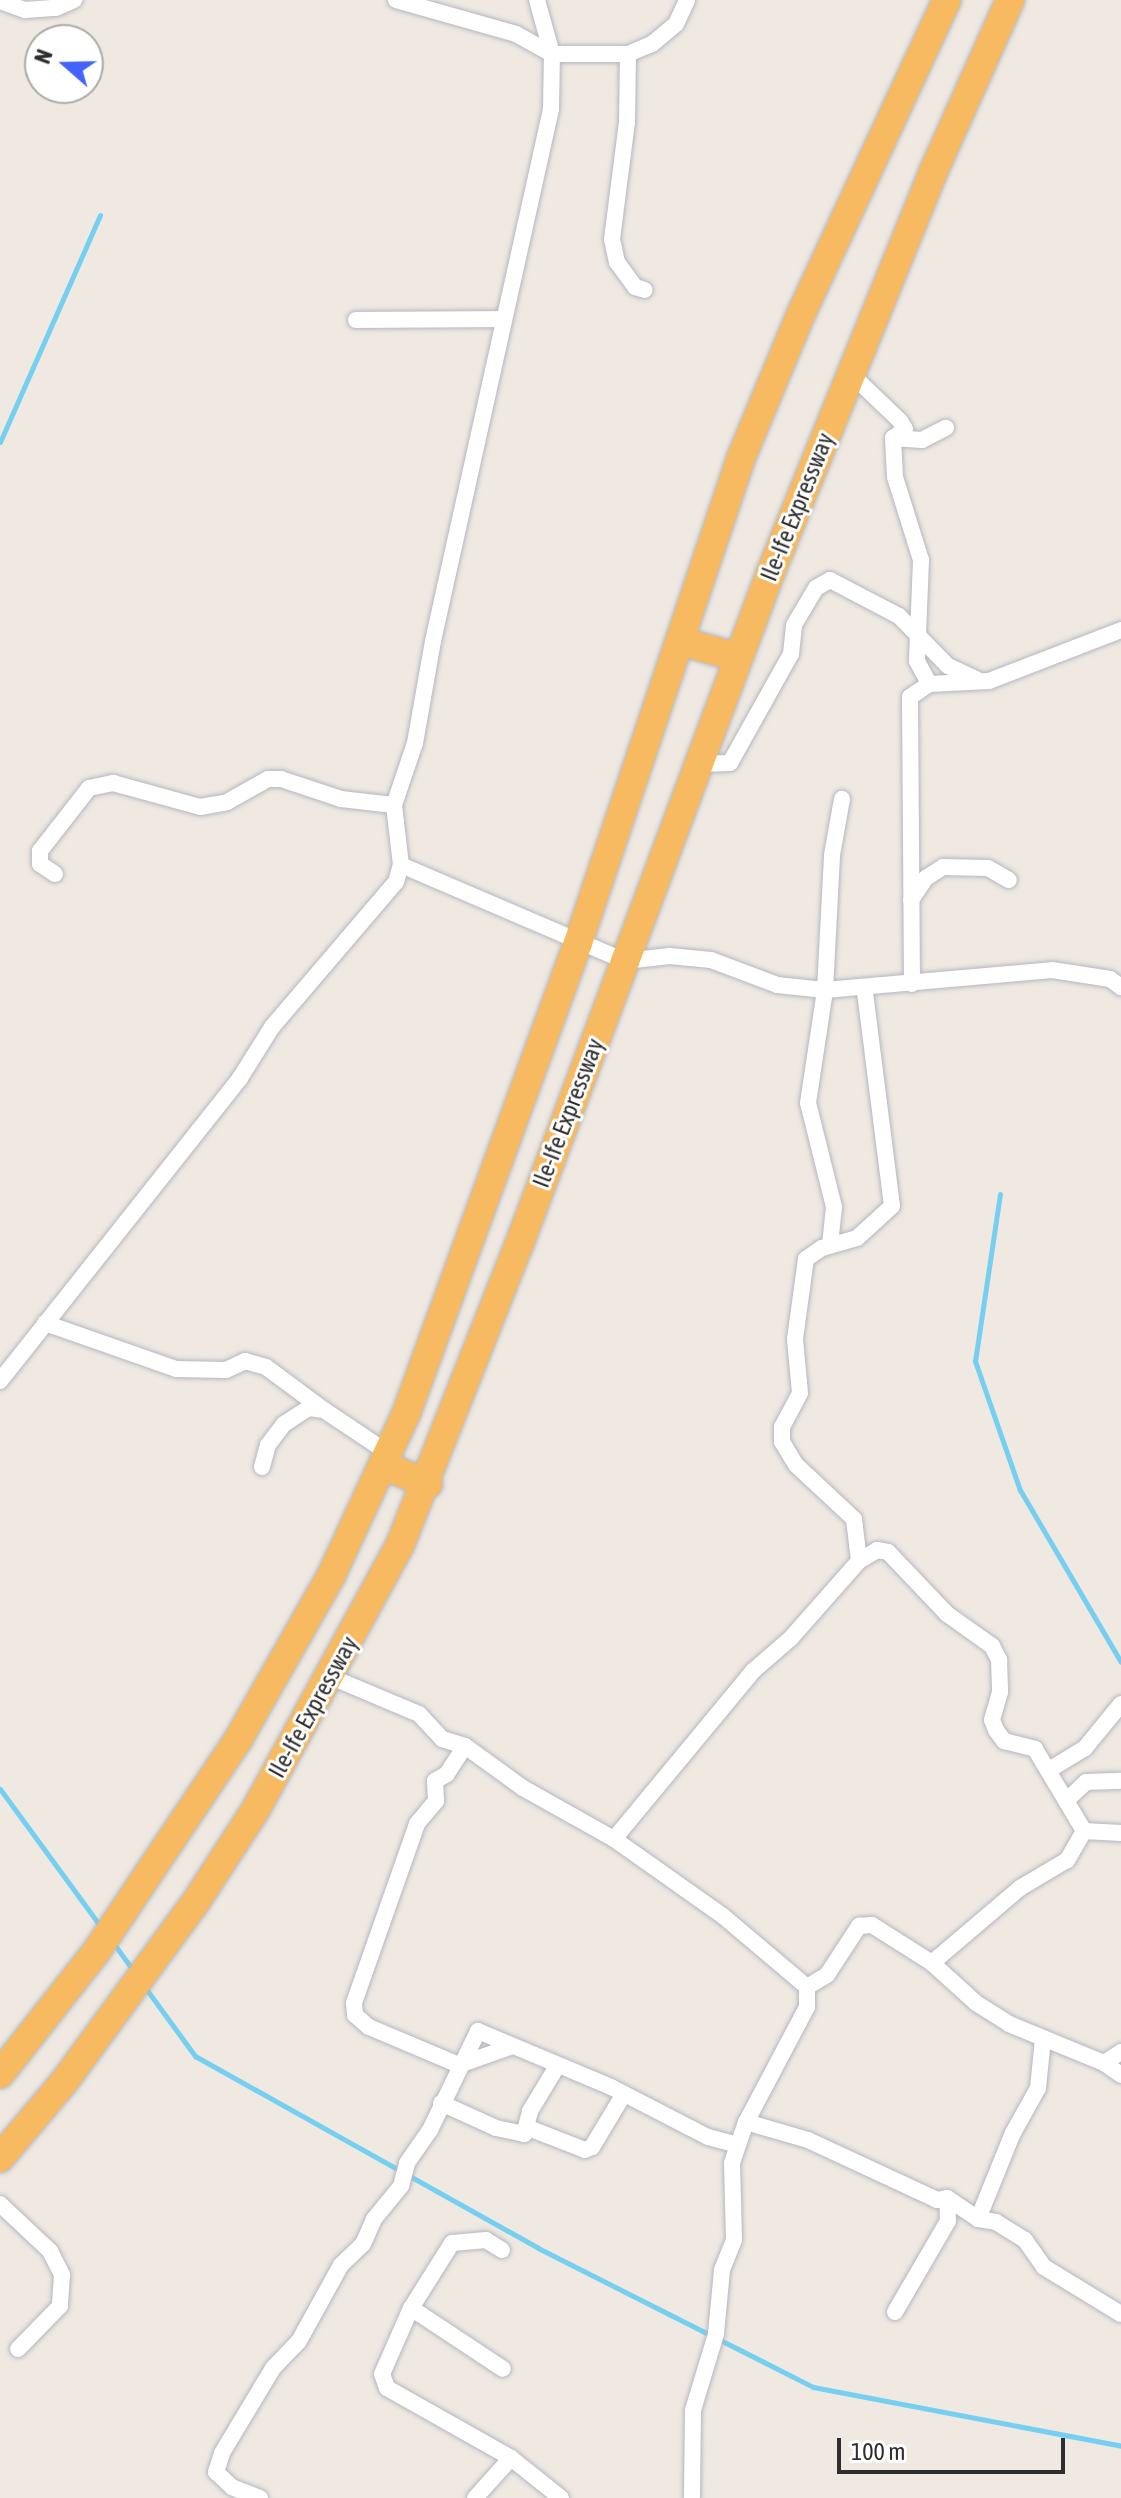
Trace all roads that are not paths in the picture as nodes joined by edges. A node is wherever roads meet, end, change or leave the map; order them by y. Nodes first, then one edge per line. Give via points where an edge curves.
1 (74, 0) edge
2 (396, 0) edge
3 (537, 0) edge
4 (675, 0) edge
5 (687, 0) edge
6 (947, 0) edge
7 (1010, 0) edge
8 (0, 1) edge
9 (676, 24) junction
10 (552, 54) junction
11 (628, 54) junction
12 (645, 290) dead end
13 (504, 319) junction
14 (356, 320) dead end
15 (851, 374) junction
16 (946, 428) dead end
17 (893, 438) junction
18 (1121, 630) edge
19 (917, 640) junction
20 (683, 642) junction
21 (737, 657) junction
22 (989, 681) junction
23 (929, 684) junction
24 (699, 764) junction
25 (842, 799) dead end
26 (394, 805) junction
27 (401, 865) junction
28 (55, 874) dead end
29 (1009, 880) dead end
30 (910, 901) junction
31 (578, 943) junction
32 (625, 961) junction
33 (1117, 981) edge
34 (912, 984) junction
35 (825, 990) junction
36 (865, 991) junction
37 (830, 1245) junction
38 (45, 1323) junction
39 (0, 1381) edge
40 (324, 1410) junction
41 (386, 1459) junction
42 (262, 1467) dead end
43 (428, 1484) junction
44 (859, 1561) junction
45 (331, 1677) junction
46 (1121, 1704) edge
47 (465, 1746) junction
48 (1049, 1770) junction
49 (1121, 1781) edge
50 (1068, 1799) junction
51 (1084, 1831) junction
52 (1121, 1833) edge
53 (614, 1839) junction
54 (932, 1963) junction
55 (807, 1987) junction
56 (1043, 2039) junction
57 (510, 2047) junction
58 (1121, 2052) edge
59 (1104, 2063) junction
60 (459, 2065) junction
61 (556, 2068) junction
62 (0, 2074) edge
63 (1121, 2075) edge
64 (624, 2094) junction
65 (441, 2103) junction
66 (746, 2122) junction
67 (526, 2127) junction
68 (738, 2145) junction
69 (0, 2158) edge
70 (947, 2198) junction
71 (0, 2204) edge
72 (978, 2219) junction
73 (502, 2250) dead end
74 (411, 2308) junction
75 (895, 2312) dead end
76 (1121, 2314) edge
77 (18, 2349) dead end
78 (503, 2369) dead end
79 (511, 2458) junction
80 (696, 2497) edge
81 (260, 2498) edge
82 (475, 2498) edge
83 (561, 2498) edge

1 - 8 street via 56,8 25,10
2 - 10 street via 516,34
3 - 10 street
4 - 9 street
5 - 9 street
6 - 20 highway, Ile-Ife Expressway via 769,389 741,458
7 - 15 highway, Ile-Ife Expressway
9 - 11 street via 652,44
10 - 11 street
10 - 13 street via 551,109
11 - 12 street via 627,122 612,239 617,262 635,287
13 - 14 street
13 - 26 street via 415,743
15 - 17 street via 900,421 905,429
15 - 21 highway, Ile-Ife Expressway
16 - 17 street via 922,440
17 - 19 street via 895,477 921,560
18 - 22 street
19 - 22 street via 970,679
19 - 23 street via 917,661
19 - 24 street via 899,616 830,580 816,588 789,633 791,654 740,749 730,763
20 - 21 highway
20 - 31 highway, Ile-Ife Expressway
21 - 24 highway, Ile-Ife Expressway
22 - 23 street
23 - 30 street via 910,697 908,711
24 - 32 highway, Ile-Ife Expressway
25 - 35 street via 832,855
26 - 27 street
26 - 28 street via 341,799 268,779 227,802 200,807 113,783 89,788 40,851 40,864
27 - 31 street via 526,915
27 - 38 street via 396,882 272,1027 240,1078
29 - 30 street via 988,868 943,867 926,878
30 - 34 street
31 - 32 street
31 - 41 highway, Ile-Ife Expressway via 448,1310
32 - 35 street via 670,956 711,960 777,985
32 - 43 highway, Ile-Ife Expressway
33 - 34 street via 1052,970
34 - 36 street
35 - 36 street
35 - 37 street via 807,1116 834,1207
36 - 37 street via 892,1206 857,1238
37 - 44 street via 806,1259 795,1339 800,1393 782,1427 782,1442 796,1465 854,1519
38 - 39 street
38 - 40 street via 176,1369 226,1370 245,1361 266,1367
40 - 41 street
40 - 42 street via 309,1408 284,1424 268,1445
41 - 43 highway
41 - 62 highway, Ile-Ife Expressway via 331,1576 239,1738 104,1940
43 - 45 highway, Ile-Ife Expressway
44 - 48 street via 877,1550 888,1552 947,1614 992,1646 999,1660 1000,1692 992,1720 996,1730 1004,1741 1035,1749
44 - 53 street via 791,1638 753,1671
45 - 47 street via 419,1714 442,1739
45 - 69 highway, Ile-Ife Expressway via 195,1903 64,2082
46 - 48 street via 1085,1748
47 - 53 street via 523,1788
47 - 60 street via 447,1774 435,1781 436,1801 417,1824 354,2003 355,2015 369,2027
48 - 50 street
49 - 50 street via 1086,1782
50 - 51 street
51 - 52 street
51 - 54 street via 1067,1860 1020,1888
53 - 55 street via 723,1916
54 - 55 street via 883,1929 859,1926 827,1975
54 - 56 street via 976,2003
55 - 66 street via 807,2007
56 - 59 street
56 - 72 street via 1038,2088
57 - 60 street
57 - 60 street via 478,2031
57 - 61 street
58 - 59 street
59 - 63 street
60 - 65 street
61 - 64 street
61 - 67 street
64 - 67 street via 592,2147 585,2150
64 - 68 street via 708,2137
65 - 67 street via 516,2136
65 - 81 street via 407,2163 401,2186 374,2219 363,2244 341,2265 299,2341 273,2368 222,2453 216,2472 232,2487
66 - 68 street
66 - 70 street via 808,2140 937,2200
68 - 80 street via 729,2186 734,2240 722,2270 716,2334 693,2410
70 - 72 street
70 - 75 street via 948,2221
71 - 77 street via 50,2251 62,2275 60,2306
72 - 76 street via 996,2222 1025,2240 1044,2267
73 - 74 street via 486,2240 452,2243
74 - 78 street
74 - 79 street via 382,2374 387,2388
79 - 82 street
79 - 83 street

